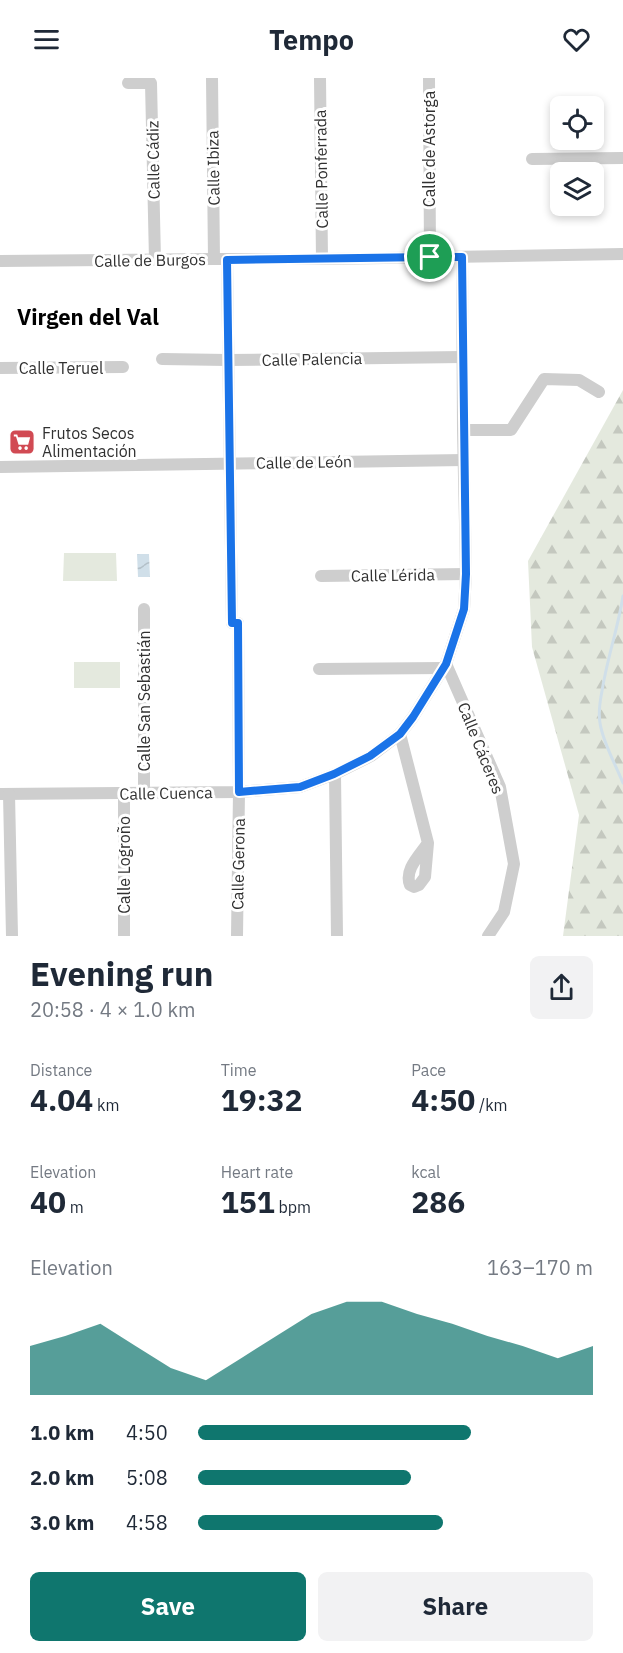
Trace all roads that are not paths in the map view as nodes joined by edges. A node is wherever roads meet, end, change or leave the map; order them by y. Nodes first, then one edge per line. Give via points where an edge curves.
1 (212, 78) edge
2 (320, 78) edge
3 (429, 78) edge
4 (128, 83) dead end
5 (623, 158) edge
6 (531, 159) dead end
7 (623, 254) edge
8 (430, 257) junction
9 (462, 257) junction
10 (221, 259) junction
11 (155, 260) junction
12 (322, 260) junction
13 (0, 261) edge
14 (462, 357) junction
15 (162, 359) dead end
16 (227, 360) junction
17 (123, 367) dead end
18 (0, 368) edge
19 (599, 392) dead end
20 (463, 430) junction
21 (464, 460) junction
22 (229, 463) junction
23 (0, 467) edge
24 (466, 574) junction
25 (321, 576) dead end
26 (144, 609) dead end
27 (445, 666) junction
28 (319, 669) dead end
29 (400, 734) junction
30 (334, 774) junction
31 (239, 792) junction
32 (144, 793) junction
33 (4, 794) edge
34 (124, 794) junction
35 (428, 843) dead end
36 (12, 936) edge
37 (124, 936) edge
38 (237, 936) edge
39 (337, 936) edge
40 (488, 936) edge

1 - 10 street, Calle Ibiza
2 - 12 street, Calle Ponferrada
3 - 8 street, Calle de Astorga
4 - 11 street, Calle Cádiz via 151,83
5 - 6 street
7 - 9 street, Calle de Burgos
8 - 9 street, Calle de Burgos
8 - 12 street, Calle de Burgos
9 - 14 street, Calle Cuenca
10 - 11 street, Calle de Burgos
10 - 12 street, Calle de Burgos
10 - 16 street, Calle Ibiza
11 - 13 street, Calle de Burgos
14 - 16 street, Calle Palencia
14 - 20 street, Calle Cuenca
15 - 16 street, Calle Palencia
16 - 22 street, Calle Ibiza
17 - 18 street, Calle Teruel
19 - 20 street via 579,380 544,379 511,430
20 - 21 street, Calle Cuenca
21 - 22 street, Calle de León
21 - 24 street, Calle Cuenca
22 - 23 street, Calle de León
22 - 31 street, Calle Gerona via 232,623 238,623
24 - 25 street, Calle Lérida
24 - 27 street, Calle Cuenca via 464,609
26 - 32 street, Calle San Sebastián
27 - 28 street
27 - 29 street, Calle Cuenca
27 - 40 street, Calle Cáceres via 500,787 514,864 504,912
29 - 30 street, Calle Cuenca via 370,756
29 - 35 street
30 - 31 street, Calle Cuenca via 300,787
30 - 39 street
31 - 32 street, Calle Cuenca
31 - 38 street, Calle Gerona
32 - 34 street, Calle Cuenca
33 - 34 street, Calle Cuenca
33 - 36 street
34 - 37 street, Calle Logroño

